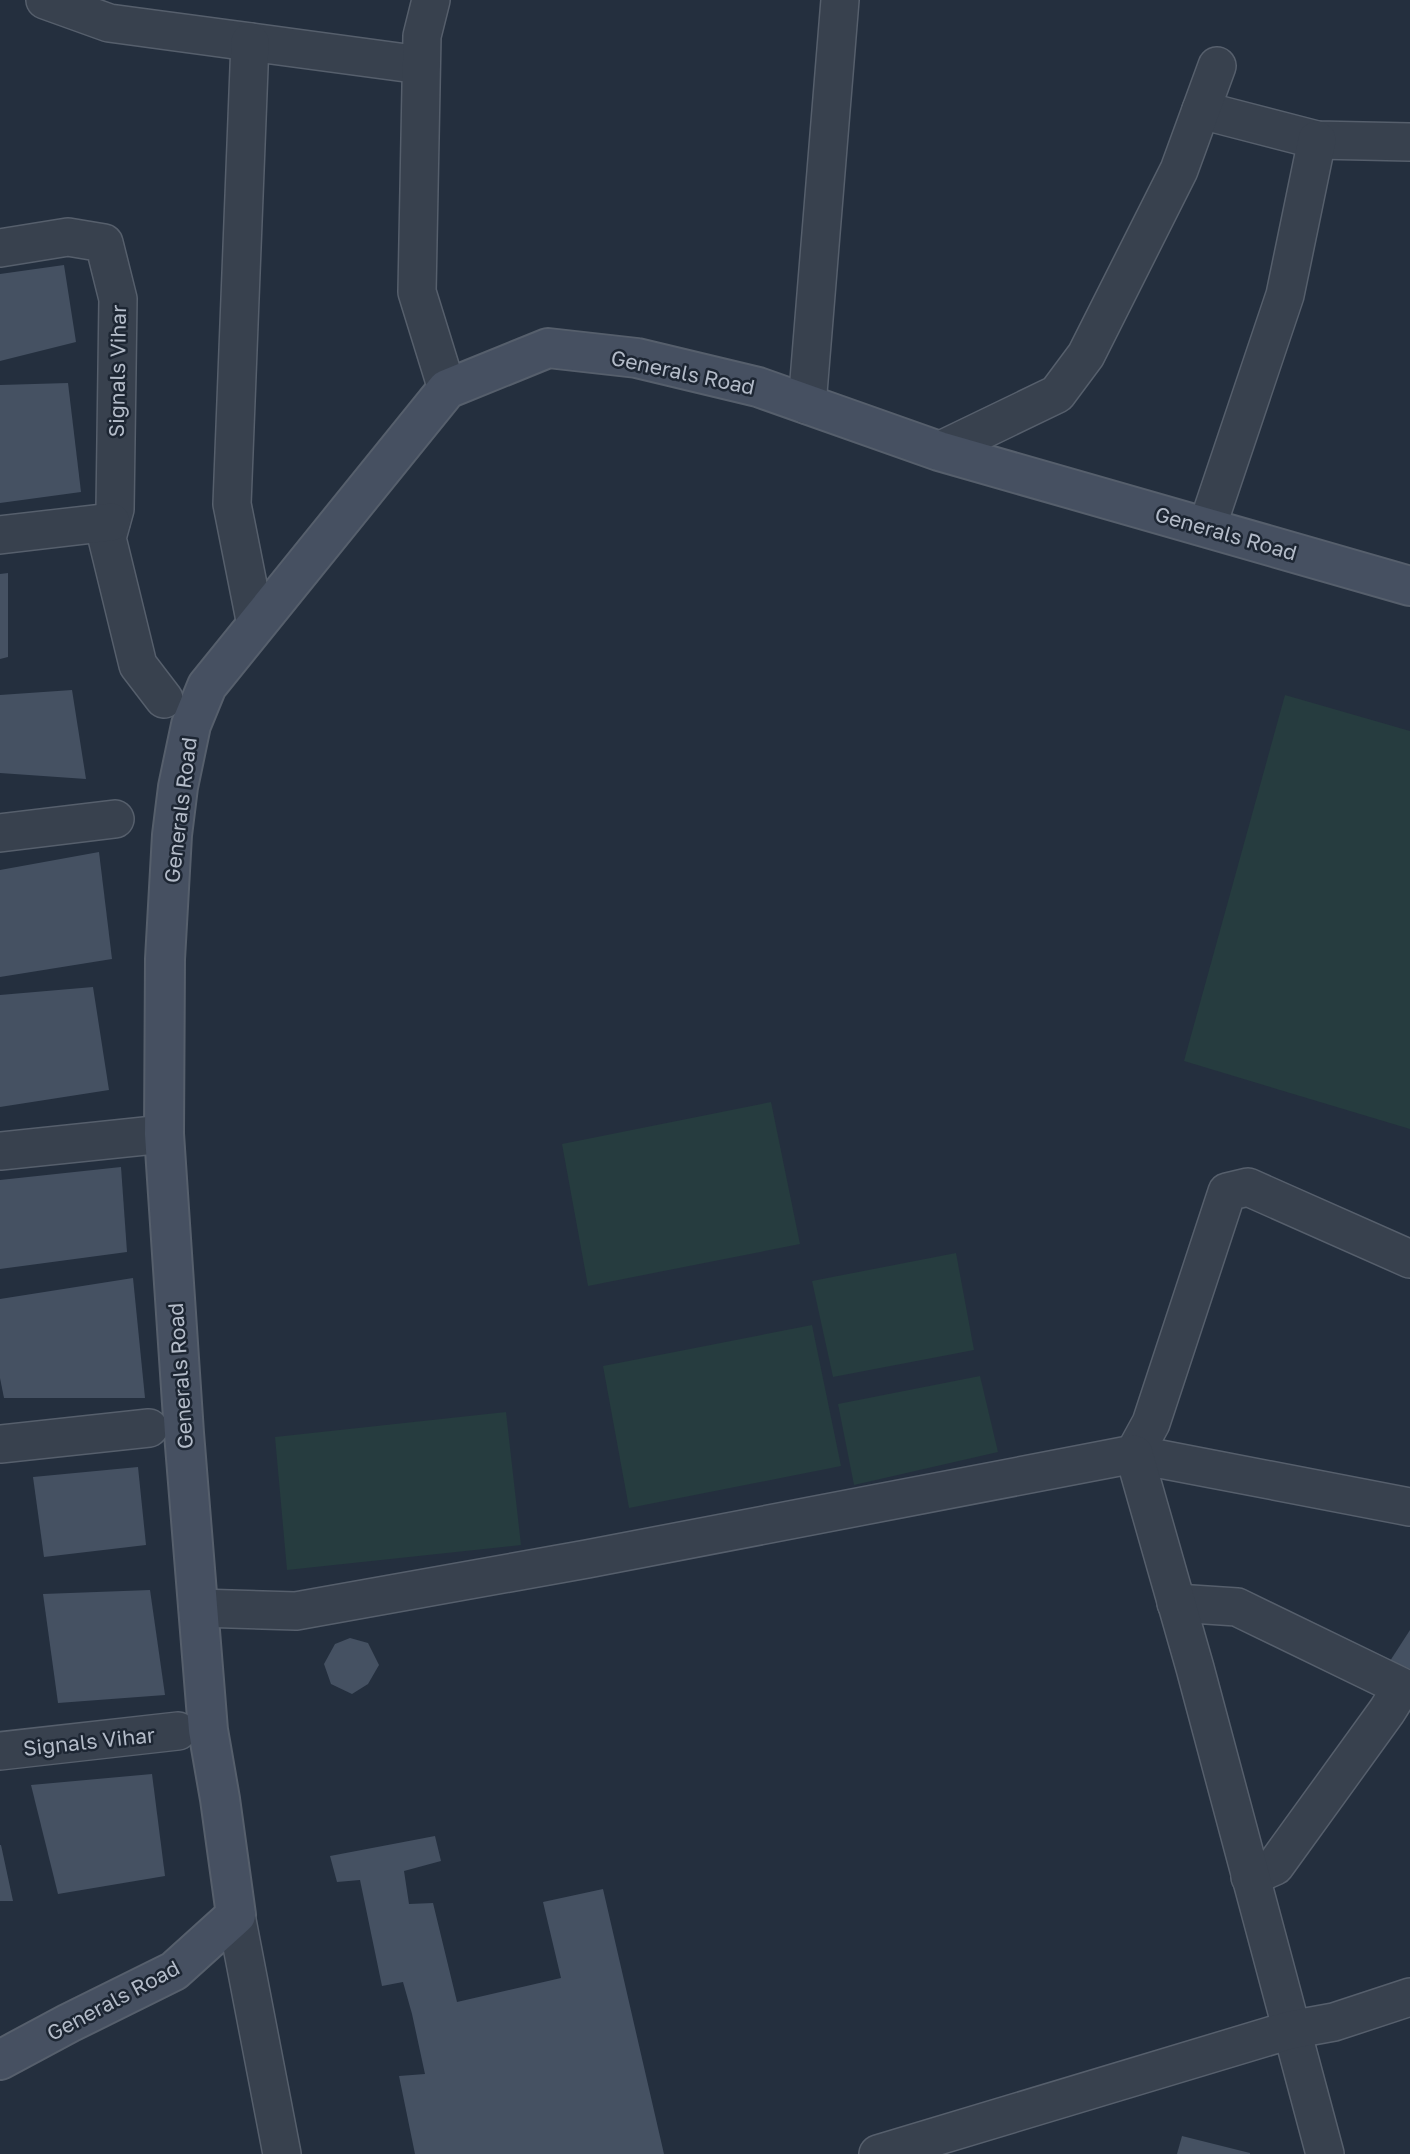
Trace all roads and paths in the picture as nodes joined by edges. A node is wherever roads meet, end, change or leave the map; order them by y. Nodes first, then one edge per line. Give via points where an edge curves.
1 (45, 0) edge
2 (431, 0) edge
3 (840, 0) edge
4 (250, 42) junction
5 (421, 65) junction
6 (1217, 66) dead end
7 (1201, 110) junction
8 (1317, 140) junction
9 (1410, 142) edge
10 (0, 247) edge
11 (447, 389) junction
12 (807, 405) junction
13 (939, 451) junction
14 (111, 522) junction
15 (1207, 527) junction
16 (0, 535) edge
17 (1410, 586) edge
18 (256, 625) junction
19 (164, 699) dead end
20 (114, 819) dead end
21 (0, 833) edge
22 (164, 1134) junction
23 (0, 1151) edge
24 (1410, 1259) edge
25 (149, 1428) dead end
26 (0, 1444) edge
27 (1134, 1454) junction
28 (1410, 1507) edge
29 (1176, 1603) junction
30 (198, 1608) junction
31 (178, 1731) dead end
32 (0, 1751) edge
33 (1250, 1877) junction
34 (236, 1915) junction
35 (1410, 1997) edge
36 (1290, 2030) junction
37 (0, 2060) edge
38 (282, 2154) edge
39 (878, 2154) edge
40 (1325, 2154) edge

1 - 4 street via 109,23
2 - 5 street
3 - 12 street
4 - 5 street
4 - 18 street via 232,504
5 - 11 street via 417,292
6 - 7 street
7 - 8 street
7 - 13 street via 1180,170 1086,355 1057,394
8 - 9 street
8 - 15 street via 1286,295
10 - 14 street, Signals Vihar via 68,237 104,243 118,299
11 - 12 street, Generals Road via 548,348 637,358 758,387
11 - 18 street, Generals Road
12 - 13 street, Generals Road
13 - 15 street, Generals Road
14 - 16 street
14 - 19 street, Signals Vihar via 107,538 138,665
15 - 17 street, Generals Road
18 - 22 street, Generals Road via 207,687 191,725 178,787 165,959
20 - 21 street
22 - 23 street
22 - 30 street, Generals Road
24 - 27 street via 1248,1187 1227,1192 1151,1423
25 - 26 street
27 - 28 street
27 - 29 street
27 - 30 street via 296,1611
29 - 33 street
29 - 33 street via 1237,1607 1402,1687 1275,1866
30 - 34 street, Generals Road via 208,1730
31 - 32 street, Signals Vihar
33 - 36 street
34 - 37 street, Generals Road via 174,1971
34 - 38 street
35 - 36 street via 1334,2022
36 - 39 street
36 - 40 street

